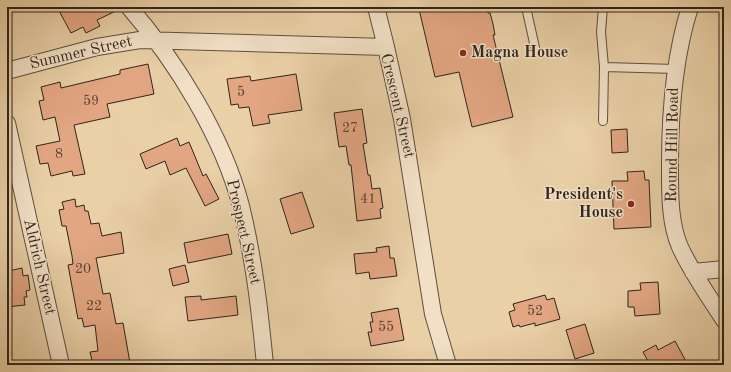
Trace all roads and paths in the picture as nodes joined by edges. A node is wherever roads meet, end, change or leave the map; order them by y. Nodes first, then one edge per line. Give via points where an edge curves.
1 (129, 7) edge
2 (376, 7) edge
3 (526, 7) edge
4 (603, 7) edge
5 (690, 7) edge
6 (155, 40) junction
7 (386, 47) junction
8 (536, 52) dead end
9 (604, 67) junction
10 (676, 69) junction
11 (7, 71) edge
12 (603, 120) dead end
13 (7, 123) edge
14 (724, 269) edge
15 (693, 272) junction
16 (724, 320) edge
17 (61, 365) edge
18 (265, 365) edge
19 (448, 365) edge
20 (464, 365) edge
21 (472, 365) edge

1 - 6 street, Prospect Street
2 - 7 street
3 - 8 lane
4 - 9 lane via 601,32
5 - 10 street, Round Hill Road
6 - 7 street, Crescent Street
6 - 11 street, Summer Street via 140,40 97,48
6 - 18 street, Prospect Street via 208,123 229,171 251,253
7 - 19 street, Crescent Street via 401,114 433,314
9 - 10 lane
9 - 12 lane
10 - 15 street, Round Hill Road via 670,127 670,194 680,246
13 - 17 street, Aldrich Street
14 - 15 street
15 - 16 street, Round Hill Road
20 - 21 lane

